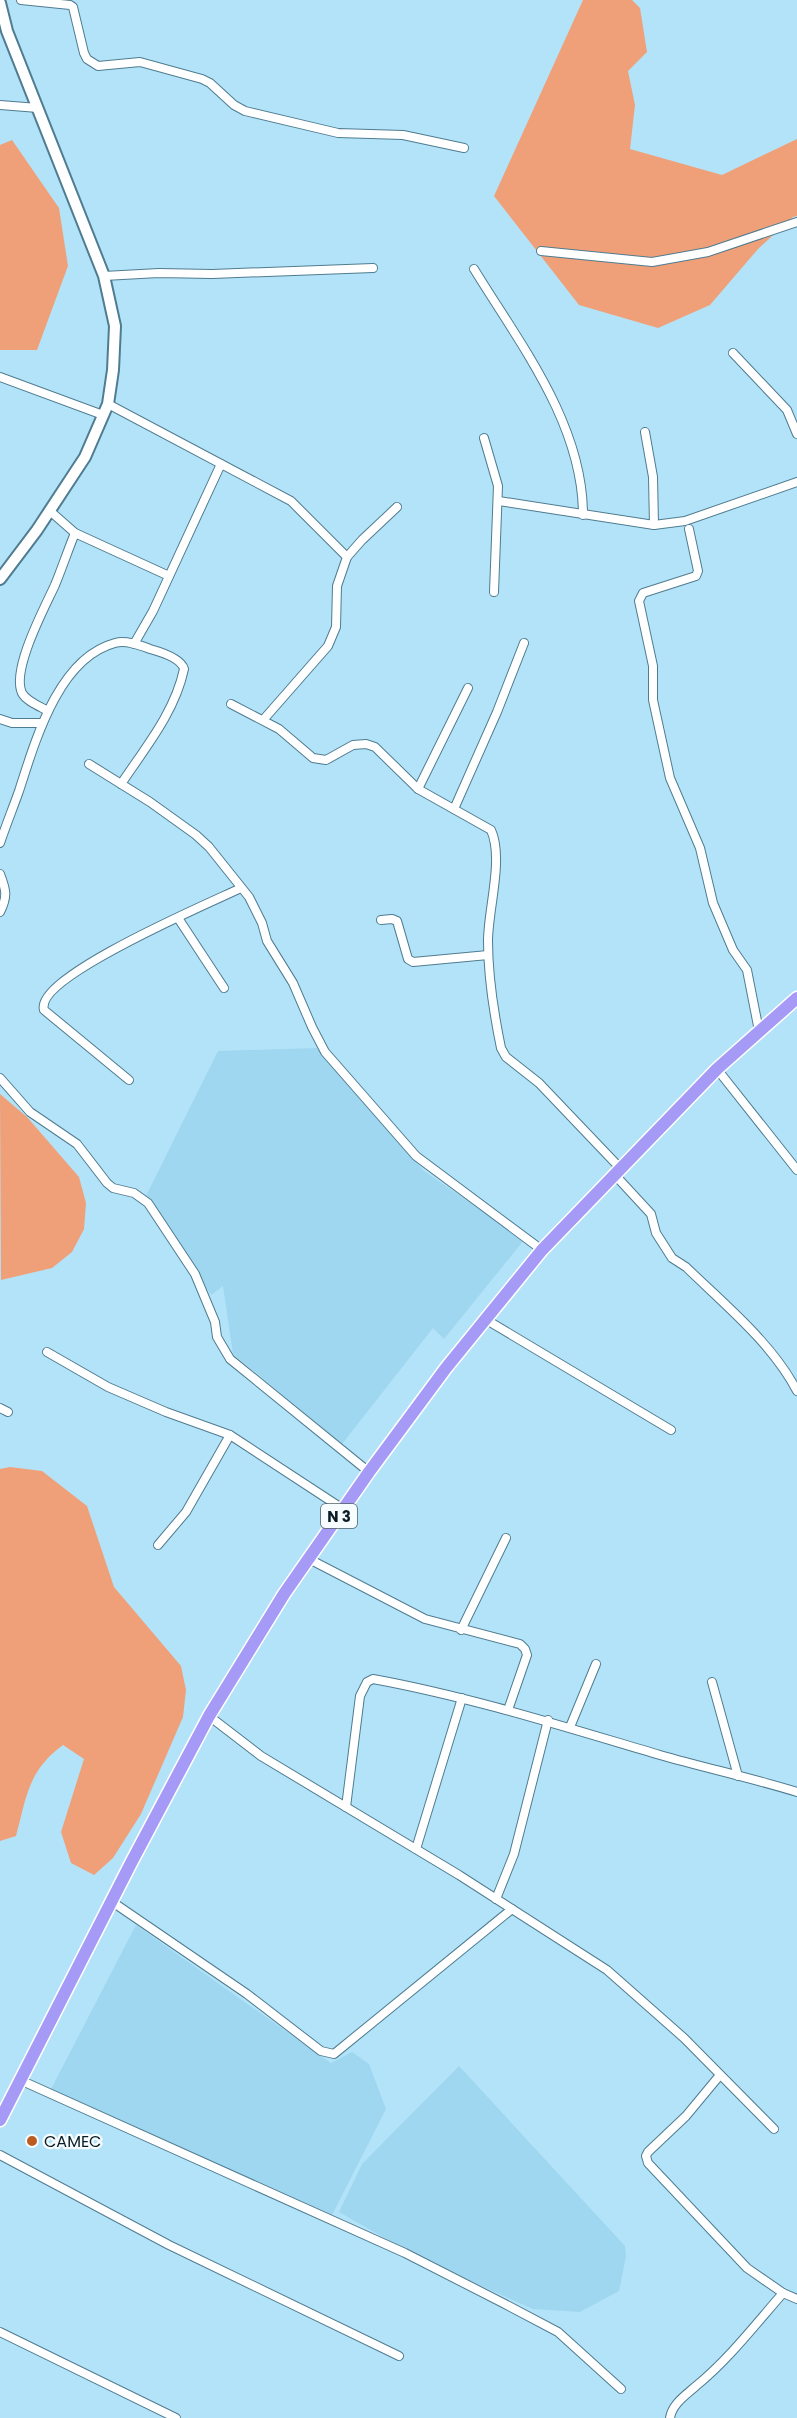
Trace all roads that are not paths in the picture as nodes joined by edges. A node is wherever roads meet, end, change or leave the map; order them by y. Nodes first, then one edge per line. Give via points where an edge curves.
1 (21, 0) edge
2 (0, 3) edge
3 (0, 105) edge
4 (38, 108) junction
5 (464, 148) dead end
6 (797, 222) edge
7 (541, 251) dead end
8 (373, 268) dead end
9 (474, 269) dead end
10 (104, 276) junction
11 (733, 354) dead end
12 (0, 377) edge
13 (108, 404) junction
14 (103, 415) junction
15 (645, 432) dead end
16 (797, 434) edge
17 (484, 438) dead end
18 (222, 464) junction
19 (797, 482) edge
20 (499, 501) junction
21 (397, 507) dead end
22 (50, 511) junction
23 (583, 515) junction
24 (654, 525) junction
25 (689, 529) dead end
26 (75, 533) junction
27 (347, 557) junction
28 (169, 576) junction
29 (0, 579) edge
30 (494, 592) dead end
31 (524, 643) dead end
32 (134, 644) junction
33 (468, 688) dead end
34 (231, 704) dead end
35 (48, 711) junction
36 (0, 719) edge
37 (264, 719) junction
38 (42, 723) junction
39 (88, 765) dead end
40 (121, 784) junction
41 (418, 789) junction
42 (454, 809) junction
43 (0, 843) edge
44 (0, 874) edge
45 (242, 888) junction
46 (0, 912) edge
47 (178, 918) junction
48 (381, 920) dead end
49 (488, 955) junction
50 (224, 988) dead end
51 (797, 998) edge
52 (759, 1031) junction
53 (717, 1069) junction
54 (0, 1078) edge
55 (129, 1080) dead end
56 (797, 1170) edge
57 (618, 1172) junction
58 (542, 1250) junction
59 (485, 1319) junction
60 (47, 1352) dead end
61 (797, 1391) edge
62 (670, 1430) dead end
63 (230, 1435) junction
64 (369, 1473) junction
65 (343, 1509) junction
66 (506, 1538) dead end
67 (158, 1545) dead end
68 (309, 1559) junction
69 (461, 1630) junction
70 (596, 1664) dead end
71 (712, 1682) dead end
72 (462, 1698) junction
73 (508, 1710) junction
74 (209, 1716) junction
75 (548, 1720) junction
76 (570, 1727) junction
77 (738, 1776) junction
78 (797, 1792) edge
79 (346, 1807) junction
80 (416, 1848) junction
81 (496, 1899) junction
82 (111, 1901) junction
83 (512, 1909) junction
84 (720, 2075) junction
85 (20, 2080) junction
86 (0, 2120) edge
87 (774, 2129) dead end
88 (0, 2155) edge
89 (783, 2293) junction
90 (797, 2299) edge
91 (0, 2332) edge
92 (399, 2356) dead end
93 (621, 2389) dead end
94 (176, 2418) edge
95 (670, 2418) edge

1 - 5 street via 73,7 87,59 98,66 140,62 202,79 239,109 338,134 403,135
2 - 4 main road
3 - 4 street
4 - 10 main road
6 - 7 street via 708,252 652,262
8 - 10 street
9 - 23 street via 549,391 576,462 583,489
10 - 13 main road via 115,326
11 - 16 street via 787,410
12 - 14 street
13 - 14 main road
13 - 18 street
14 - 22 main road via 85,457
15 - 24 street via 653,477
17 - 20 street
18 - 27 street via 291,501
18 - 28 street
19 - 24 street via 685,521
20 - 23 street
20 - 30 street
21 - 27 street
22 - 26 street
22 - 29 main road
23 - 24 street
25 - 52 street via 696,576 643,593 639,601 653,666 653,700 670,778 700,848 713,903 733,950 747,970
26 - 28 street
26 - 35 street via 34,625 20,685 24,696
27 - 37 street via 337,586 336,627 328,646
28 - 32 street
31 - 42 street
32 - 35 street via 116,642 84,658
32 - 40 street via 156,650 180,662 184,669 165,718
33 - 41 street
34 - 37 street
35 - 38 street
36 - 38 street
37 - 41 street via 313,758 333,757 353,745 375,747
38 - 43 street
39 - 40 street
40 - 45 street via 196,835
41 - 42 street
42 - 49 street via 491,830 495,838
44 - 46 street via 7,891
45 - 47 street
45 - 58 street via 270,946 294,983 325,1052 416,1156
47 - 50 street
47 - 55 street via 97,957 59,983 43,1006
48 - 49 street via 397,921 408,959 413,962
49 - 57 street via 498,1035 506,1057 539,1083
51 - 52 highway, N 3
52 - 53 highway, N 3
53 - 56 street
53 - 57 highway, N 3
54 - 64 street via 30,1112 77,1144 107,1183 148,1203 195,1274 215,1322 217,1337 230,1359
57 - 58 highway, N 3
57 - 61 street via 651,1214 656,1233 672,1257 770,1352
58 - 59 highway, N 3
59 - 62 street
59 - 64 highway, N 3
60 - 63 street via 108,1387
63 - 65 street
63 - 67 street via 186,1512
64 - 65 highway, N 3
65 - 68 highway, N 3
66 - 69 street
68 - 69 street via 425,1619
68 - 74 highway, N 3
69 - 73 street via 520,1644 525,1649 527,1655
70 - 76 street
71 - 77 street
72 - 73 street
72 - 79 street via 373,1679 367,1682 360,1696
72 - 80 street
73 - 75 street
74 - 79 street via 261,1756
74 - 82 highway, N 3
75 - 76 street
75 - 81 street via 514,1854
76 - 77 street
77 - 78 street
79 - 80 street
80 - 81 street
81 - 83 street
82 - 83 street via 247,1994 321,2051 334,2054
82 - 85 highway, N 3
83 - 84 street via 607,1970
84 - 87 street
84 - 89 street via 646,2157 747,2268
85 - 86 highway, N 3
85 - 93 street via 394,2248 503,2303 558,2332
88 - 92 street via 169,2245
89 - 90 street
89 - 95 street via 734,2350 676,2405
91 - 94 street

